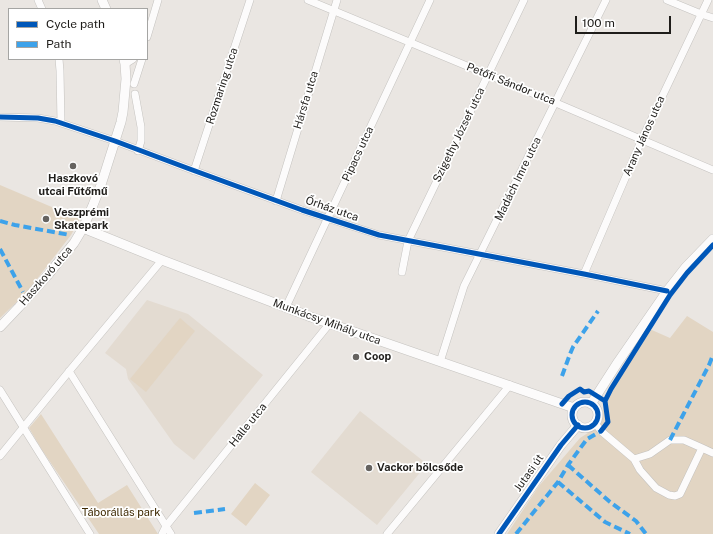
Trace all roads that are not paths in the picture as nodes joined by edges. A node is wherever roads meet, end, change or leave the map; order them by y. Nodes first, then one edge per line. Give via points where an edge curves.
1 (158, 0) edge
2 (250, 0) edge
3 (308, 0) edge
4 (337, 0) edge
5 (430, 0) edge
6 (524, 0) edge
7 (606, 0) edge
8 (667, 0) edge
9 (708, 0) edge
10 (333, 10) junction
11 (701, 14) junction
12 (713, 18) edge
13 (148, 34) edge
14 (410, 42) junction
15 (58, 60) edge
16 (128, 60) edge
17 (142, 60) edge
18 (488, 75) junction
19 (134, 84) dead end
20 (135, 94) dead end
21 (556, 103) junction
22 (0, 117) edge
23 (61, 123) junction
24 (642, 139) junction
25 (115, 141) junction
26 (138, 150) junction
27 (713, 170) edge
28 (194, 171) junction
29 (276, 201) junction
30 (328, 219) junction
31 (83, 228) junction
32 (713, 238) edge
33 (408, 241) junction
34 (480, 255) junction
35 (162, 260) junction
36 (402, 272) dead end
37 (584, 274) junction
38 (667, 291) junction
39 (286, 307) junction
40 (330, 323) junction
41 (0, 326) edge
42 (440, 362) junction
43 (69, 371) junction
44 (510, 385) junction
45 (0, 390) edge
46 (591, 404) junction
47 (574, 408) junction
48 (595, 423) junction
49 (578, 425) junction
50 (23, 427) junction
51 (702, 448) junction
52 (713, 453) edge
53 (0, 456) edge
54 (634, 459) junction
55 (166, 526) junction
56 (90, 534) edge
57 (162, 534) edge
58 (171, 534) edge
59 (387, 534) edge
60 (499, 534) edge

1 - 13 street
2 - 28 street, Rozmaring utca
3 - 10 street, Petőfi Sándor utca
4 - 10 street, Hársfa utca
5 - 14 street, Pipacs utca
6 - 18 street, Szigethy József utca
7 - 21 street, Madách Imre utca
8 - 11 street
9 - 11 street, Arany János utca
10 - 14 street, Petőfi Sándor utca
10 - 29 street, Hársfa utca
11 - 12 street
11 - 24 street, Arany János utca
14 - 18 street, Petőfi Sándor utca
14 - 30 street, Pipacs utca
15 - 23 street
16 - 25 street, Haszkovó utca via 123,112
17 - 19 street
18 - 21 street, Petőfi Sándor utca
18 - 33 street, Szigethy József utca
20 - 26 street via 141,127
21 - 24 street, Petőfi Sándor utca
21 - 34 street, Madách Imre utca
22 - 23 street, Őrház utca via 47,119
23 - 25 street, Őrház utca
24 - 27 street, Petőfi Sándor utca
24 - 37 street, Arany János utca
25 - 26 street, Őrház utca
25 - 31 street, Haszkovó utca via 101,185
26 - 28 street, Őrház utca
28 - 29 street, Őrház utca
29 - 30 street, Őrház utca
30 - 33 street, Őrház utca
30 - 39 street, Pipacs utca
31 - 35 street, Munkácsy Mihály utca
31 - 41 street, Haszkovó utca via 44,280
32 - 38 street
33 - 34 street, Őrház utca
33 - 36 street, Szigethy József utca
34 - 37 street, Őrház utca
34 - 42 street, Madách Imre utca via 464,286
35 - 39 street, Munkácsy Mihály utca
35 - 43 street
37 - 38 street, Őrház utca
38 - 46 street
39 - 40 street, Munkácsy Mihály utca
40 - 42 street, Munkácsy Mihály utca
40 - 55 street, Halle utca
42 - 44 street, Munkácsy Mihály utca
43 - 50 street
43 - 55 street
44 - 47 street, Munkácsy Mihály utca
44 - 59 street
45 - 50 street
46 - 47 street via 584,402
46 - 48 street via 598,412
47 - 49 street via 572,416
48 - 49 street via 587,428
48 - 54 street
49 - 60 street, Jutasi út via 561,445
50 - 53 street
50 - 56 street
51 - 52 street
51 - 54 street via 684,440 670,440 650,454
51 - 54 street via 680,494 675,496 656,488
55 - 57 street, Halle utca
55 - 58 street

